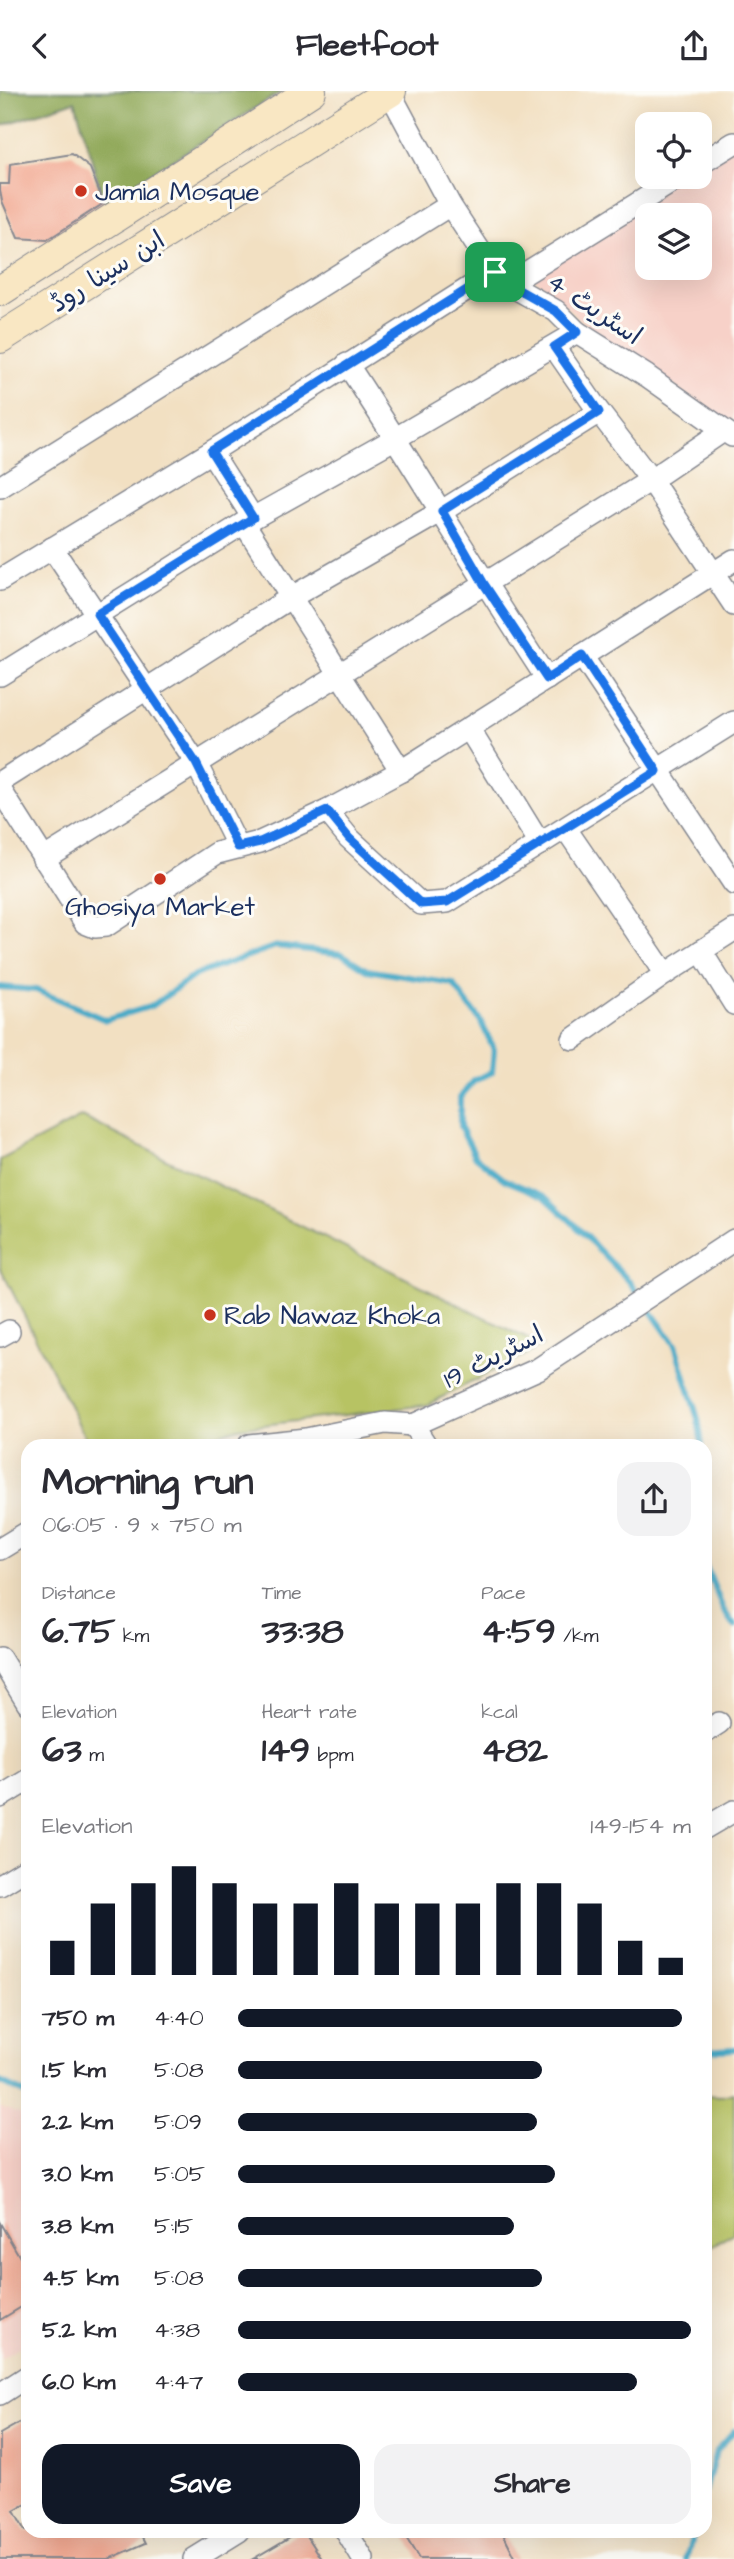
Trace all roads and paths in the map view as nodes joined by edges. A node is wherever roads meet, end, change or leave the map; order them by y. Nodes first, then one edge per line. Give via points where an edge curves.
1 (311, 91) edge
2 (390, 91) edge
3 (734, 143) edge
4 (712, 157) edge
5 (659, 189) edge
6 (450, 205) junction
7 (501, 278) junction
8 (0, 291) edge
9 (577, 332) junction
10 (0, 338) edge
11 (554, 347) junction
12 (347, 364) junction
13 (599, 412) junction
14 (729, 434) edge
15 (396, 438) junction
16 (211, 451) junction
17 (650, 480) junction
18 (0, 487) edge
19 (442, 511) junction
20 (249, 520) junction
21 (52, 548) junction
22 (734, 560) edge
23 (713, 574) junction
24 (0, 580) edge
25 (484, 584) junction
26 (290, 599) junction
27 (734, 605) edge
28 (97, 614) junction
29 (582, 656) junction
30 (0, 675) edge
31 (339, 675) junction
32 (547, 679) junction
33 (147, 688) junction
34 (734, 722) edge
35 (469, 730) junction
36 (196, 763) junction
37 (401, 771) junction
38 (657, 771) junction
39 (0, 782) edge
40 (0, 789) edge
41 (327, 811) junction
42 (566, 829) junction
43 (540, 844) junction
44 (238, 847) junction
45 (43, 859) junction
46 (734, 884) edge
47 (734, 930) edge
48 (701, 951) junction
49 (665, 974) junction
50 (734, 1005) edge
51 (573, 1039) dead end
52 (734, 1240) edge
53 (413, 1425) junction
54 (306, 1439) edge
55 (422, 1439) edge
56 (21, 1536) edge
57 (0, 1549) edge
58 (0, 1658) edge
59 (13, 1677) edge
60 (21, 1784) edge
61 (0, 1797) edge
62 (734, 1811) edge
63 (712, 1824) edge
64 (21, 1872) edge
65 (0, 1885) edge
66 (21, 2380) edge
67 (0, 2393) edge
68 (228, 2538) edge
69 (350, 2538) edge
70 (194, 2559) edge
71 (363, 2559) edge

1 - 8 main road, ابن سینا روڈ
2 - 6 street, اسٹریٹ 4
2 - 10 main road, ابن سینا روڈ
3 - 4 street
5 - 7 street
6 - 7 street, اسٹریٹ 4
6 - 18 street
7 - 9 street, اسٹریٹ 4 via 556,311
7 - 12 street
9 - 11 street
9 - 14 street, اسٹریٹ 4
11 - 13 street
11 - 15 street
12 - 15 street
12 - 16 street
13 - 17 street
13 - 19 street
14 - 17 street
15 - 19 street
15 - 20 street
16 - 20 street
16 - 21 street
17 - 23 street
17 - 25 street
19 - 25 street
19 - 26 street
20 - 26 street
20 - 28 street
21 - 24 street
21 - 28 street
22 - 23 street
23 - 27 street
23 - 29 street
25 - 31 street
25 - 32 street
26 - 31 street
26 - 33 street
28 - 30 street
28 - 33 street
29 - 32 street
29 - 38 street
31 - 36 street
31 - 37 street
32 - 35 street
33 - 36 street
33 - 39 street
34 - 38 street
35 - 37 street
35 - 43 street
36 - 44 street
36 - 45 street
37 - 41 street
38 - 42 street
38 - 46 street
40 - 45 street
41 - 43 street via 349,838 421,904 447,902
41 - 44 street via 260,842
42 - 43 street
42 - 49 street
44 - 45 street via 217,853 106,926 95,927 85,923
47 - 48 street
48 - 49 street
48 - 50 street
49 - 51 street
52 - 53 street, اسٹریٹ 19 via 538,1369
53 - 54 street, اسٹریٹ 19 via 385,1423
53 - 55 street
56 - 57 street
58 - 59 street
60 - 61 street
62 - 63 street
64 - 65 street
66 - 67 street
68 - 70 street
69 - 71 street

